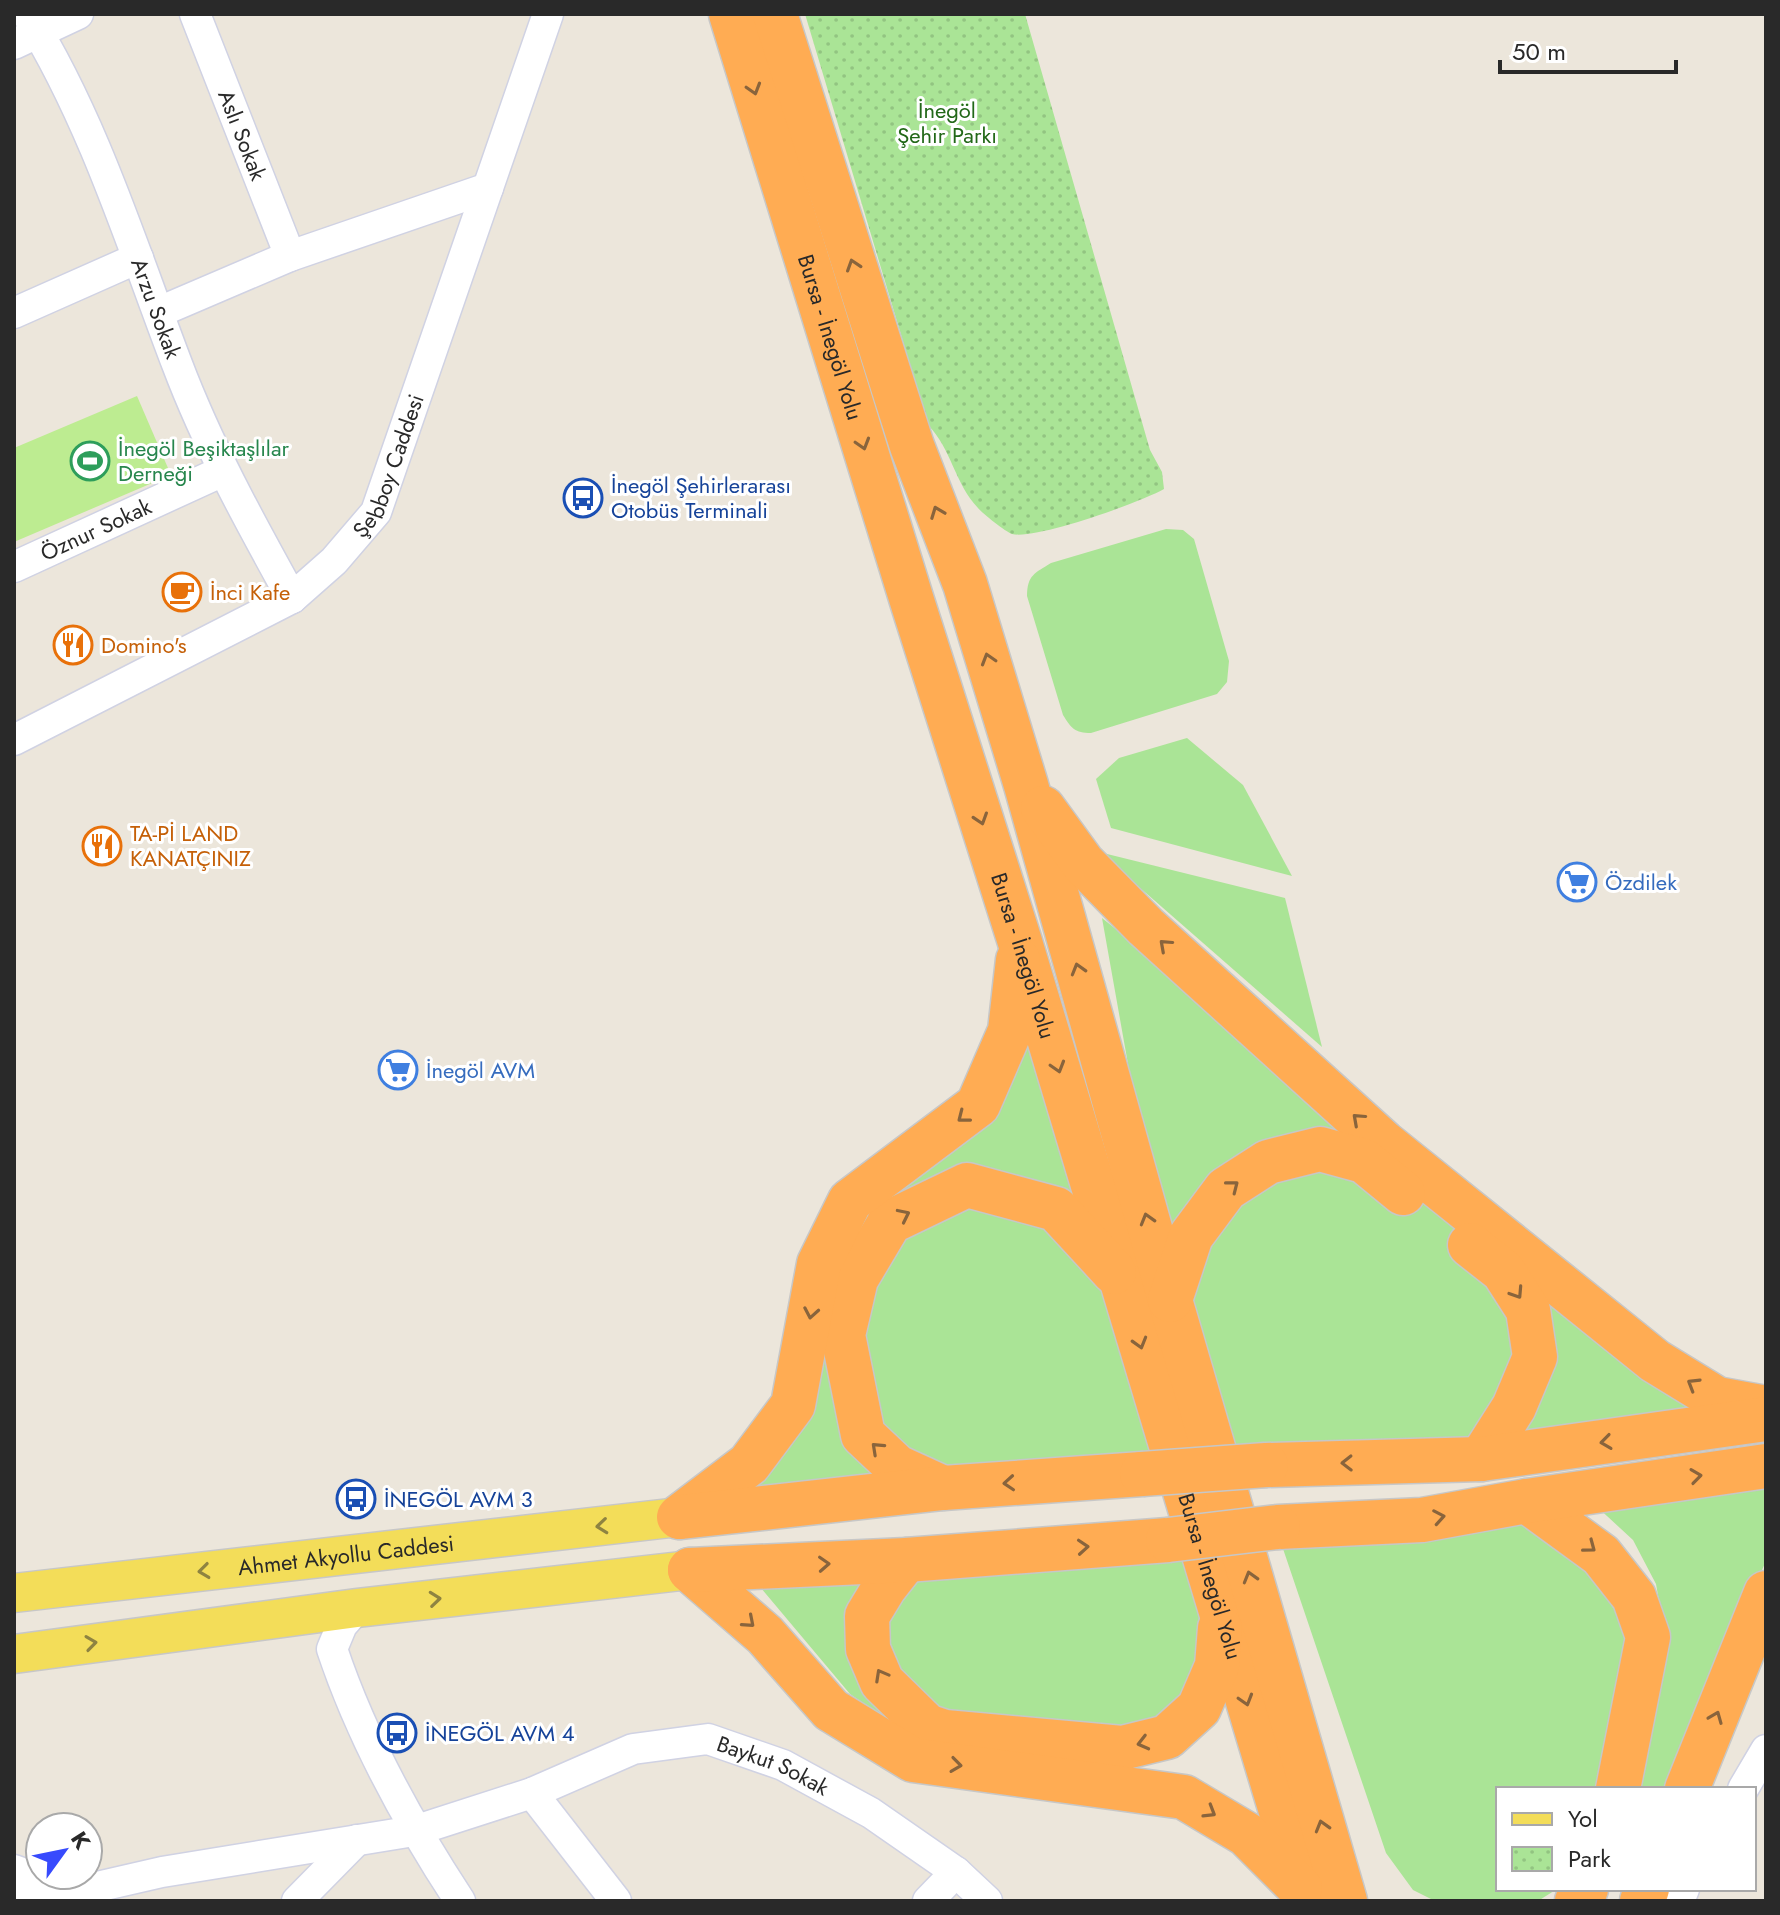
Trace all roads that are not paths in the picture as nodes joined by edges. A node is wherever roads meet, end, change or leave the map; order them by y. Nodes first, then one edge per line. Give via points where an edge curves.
1 (78, 14) edge
2 (195, 14) edge
3 (548, 14) edge
4 (775, 14) edge
5 (731, 24) edge
6 (26, 30) edge
7 (488, 188) junction
8 (290, 256) junction
9 (138, 258) junction
10 (159, 312) junction
11 (14, 313) edge
12 (223, 471) junction
13 (14, 567) edge
14 (292, 598) junction
15 (14, 740) edge
16 (1026, 785) junction
17 (1020, 942) junction
18 (1122, 1280) junction
19 (1170, 1300) junction
20 (1766, 1408) edge
21 (1766, 1419) edge
22 (1481, 1459) junction
23 (1766, 1466) edge
24 (943, 1488) junction
25 (1527, 1501) junction
26 (679, 1517) junction
27 (906, 1560) junction
28 (690, 1570) junction
29 (14, 1593) edge
30 (1766, 1593) edge
31 (357, 1608) junction
32 (303, 1615) junction
33 (1220, 1617) junction
34 (332, 1649) junction
35 (14, 1654) edge
36 (1766, 1750) edge
37 (1618, 1787) edge
38 (1688, 1787) edge
39 (1744, 1787) edge
40 (532, 1793) junction
41 (414, 1831) junction
42 (357, 1840) junction
43 (14, 1870) edge
44 (162, 1872) junction
45 (956, 1872) junction
46 (1323, 1891) edge
47 (75, 1892) junction
48 (14, 1900) edge
49 (129, 1901) edge
50 (297, 1901) edge
51 (460, 1901) edge
52 (616, 1901) edge
53 (928, 1901) edge
54 (987, 1901) edge
55 (1377, 1901) edge

1 - 6 street
2 - 8 street, Aslı Sokak
3 - 7 street, Şebboy Caddesi
16 -> 4 highway, Bursa - İnegöl Yolu via 965,584 902,418
5 -> 17 highway, Bursa - İnegöl Yolu
6 - 9 street, Arzu Sokak via 96,147
7 - 8 street
7 - 14 street, Şebboy Caddesi via 376,512 334,561
8 - 10 street
9 - 10 street, Arzu Sokak
9 - 11 street
10 - 12 street, Arzu Sokak
12 - 13 street, Öznur Sokak
12 - 14 street, Arzu Sokak
14 - 15 street, Şebboy Caddesi
19 -> 16 highway, Bursa - İnegöl Yolu
20 -> 16 highway via 1717,1399 1655,1361 1384,1143 1146,927 1083,863
17 -> 18 highway, Bursa - İnegöl Yolu
17 -> 26 highway via 1010,1031 978,1105 850,1201 819,1264 793,1405 749,1464
24 -> 18 highway via 897,1467 863,1435 843,1335 856,1279 890,1222 967,1185 1056,1209
18 -> 33 highway, Bursa - İnegöl Yolu
19 -> 22 highway via 1191,1236 1226,1189 1268,1162 1320,1149 1364,1161 1503,1271 1528,1310 1535,1357 1514,1407
46 -> 19 highway, Bursa - İnegöl Yolu
21 -> 22 highway
22 -> 24 highway, bridge via 1266,1465
25 -> 23 highway
24 - 26 highway
27 -> 25 highway, bridge via 1278,1527 1422,1520
25 -> 37 highway via 1601,1555 1634,1597 1648,1637
26 -> 29 main road, Ahmet Akyollu Caddesi
28 -> 27 highway
33 -> 27 highway via 1217,1666 1199,1708 1167,1737 1122,1748 945,1732 927,1726 882,1682 868,1649 867,1616
31 -> 28 main road
28 -> 46 highway via 765,1635 831,1710 913,1760 1184,1797 1246,1834
38 -> 30 highway
31 - 32 main road
31 - 34 street
32 - 34 street
35 -> 32 main road
33 -> 46 highway, Bursa - İnegöl Yolu
34 - 41 street via 349,1701
36 - 39 street
40 - 41 street, Baykut Sokak
40 - 45 street, Baykut Sokak via 633,1749 708,1739 783,1765 871,1813
40 - 52 street
41 - 42 street, Baykut Sokak
41 - 51 street
42 - 44 street, Baykut Sokak
42 - 50 street
43 - 47 street
44 - 47 street, Baykut Sokak
44 - 49 street
45 - 53 street
45 - 54 street, Baykut Sokak
46 - 55 highway
47 - 48 street, Baykut Sokak

